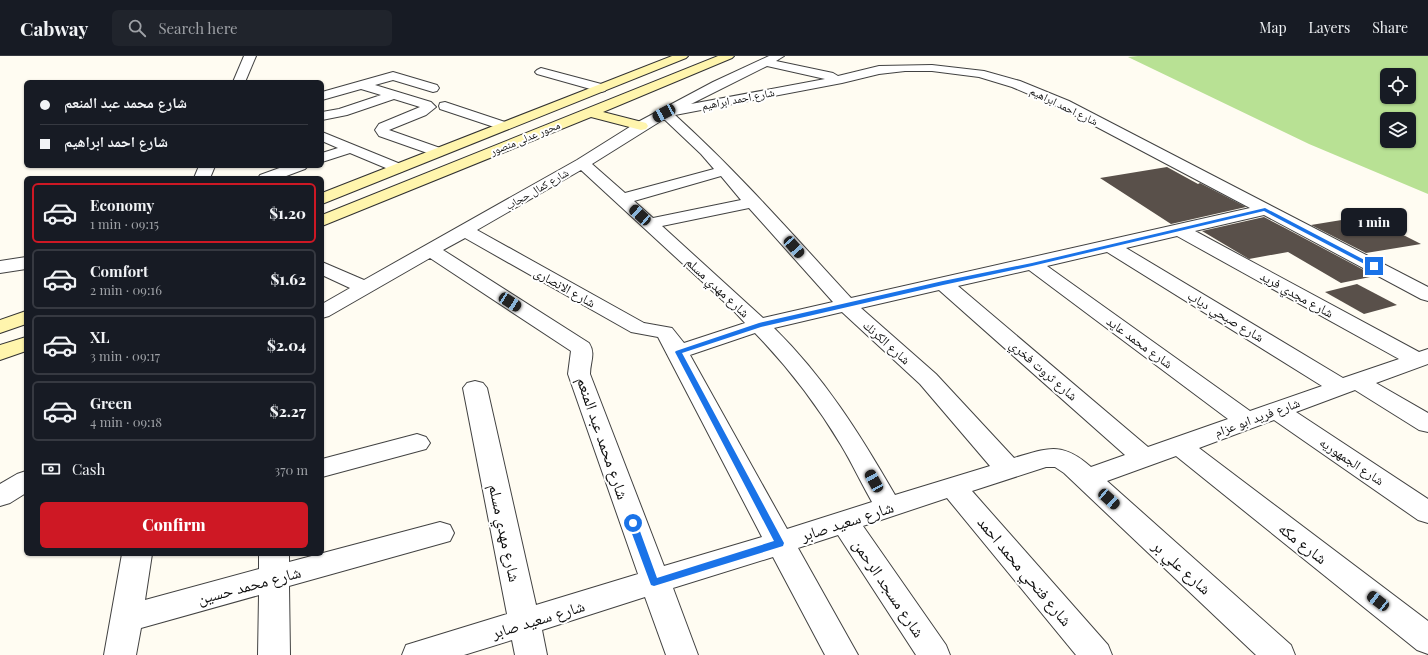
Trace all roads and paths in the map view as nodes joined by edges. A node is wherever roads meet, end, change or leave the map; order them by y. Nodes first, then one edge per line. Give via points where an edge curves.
1 (250, 56) edge
2 (682, 56) edge
3 (728, 56) edge
4 (778, 56) edge
5 (759, 65) junction
6 (541, 72) dead end
7 (842, 79) junction
8 (240, 80) edge
9 (819, 83) junction
10 (362, 85) junction
11 (433, 88) dead end
12 (600, 88) junction
13 (324, 95) edge
14 (394, 95) junction
15 (445, 106) dead end
16 (589, 112) junction
17 (664, 113) junction
18 (324, 116) edge
19 (503, 126) junction
20 (641, 126) junction
21 (324, 137) edge
22 (351, 148) junction
23 (438, 152) junction
24 (324, 157) edge
25 (582, 163) junction
26 (294, 168) edge
27 (398, 168) junction
28 (723, 171) junction
29 (272, 176) edge
30 (324, 198) edge
31 (622, 199) junction
32 (754, 202) junction
33 (1265, 210) junction
34 (324, 220) edge
35 (649, 224) junction
36 (1178, 229) junction
37 (464, 230) junction
38 (1110, 246) junction
39 (430, 250) junction
40 (24, 263) edge
41 (1032, 264) junction
42 (0, 266) edge
43 (324, 269) edge
44 (943, 283) junction
45 (365, 287) junction
46 (1428, 295) edge
47 (846, 305) junction
48 (324, 311) edge
49 (24, 318) edge
50 (759, 325) junction
51 (0, 327) edge
52 (24, 343) edge
53 (674, 344) junction
54 (0, 353) edge
55 (1424, 358) edge
56 (1348, 384) junction
57 (475, 388) dead end
58 (1276, 410) junction
59 (1247, 420) junction
60 (1428, 424) edge
61 (417, 443) dead end
62 (1178, 445) junction
63 (1144, 458) junction
64 (324, 467) edge
65 (1008, 470) junction
66 (1086, 479) junction
67 (24, 482) edge
68 (953, 487) junction
69 (0, 496) edge
70 (888, 507) junction
71 (1428, 513) edge
72 (844, 521) junction
73 (440, 533) dead end
74 (780, 543) junction
75 (137, 556) edge
76 (274, 566) edge
77 (654, 582) junction
78 (126, 618) junction
79 (524, 624) junction
80 (1428, 640) edge
81 (120, 655) edge
82 (274, 655) edge
83 (418, 655) edge
84 (531, 655) edge
85 (682, 655) edge
86 (842, 655) edge
87 (934, 655) edge
88 (1096, 655) edge
89 (1279, 655) edge

1 - 8 street
2 - 12 main road, محور عدلى منصور
3 - 16 main road, محور عدلى منصور
4 - 5 street, شارع كمال حجاب
5 - 7 street
5 - 9 street
5 - 17 street, شارع كمال حجاب
6 - 12 street
7 - 9 street, شارع احمد ابراهيم
7 - 33 street, شارع احمد ابراهيم via 879,70 932,68 980,74 1016,84 1064,104
9 - 17 street, شارع احمد ابراهيم
10 - 11 street via 395,76
10 - 13 street
10 - 14 street
12 - 19 main road, محور عدلى منصور
14 - 18 street
14 - 23 street via 429,107 384,127 384,133
15 - 19 street
16 - 20 main road
16 - 34 main road, محور عدلى منصور
17 - 20 street, شارع كمال حجاب
17 - 28 street, شارع الكرنك via 706,151
19 - 23 main road, محور عدلى منصور
20 - 25 street, شارع كمال حجاب
21 - 22 street
22 - 24 street
22 - 27 street
23 - 27 main road, محور عدلى منصور
25 - 31 street, شارع مهدي مسلم
25 - 37 street, شارع كمال حجاب
26 - 29 street
27 - 30 main road, محور عدلى منصور
28 - 31 street
28 - 32 street, شارع الكرنك
31 - 35 street, شارع مهدي مسلم
32 - 35 street
32 - 47 street, شارع الكرنك
33 - 36 street
33 - 46 street, شارع احمد ابراهيم
35 - 50 street, شارع مهدي مسلم
36 - 38 street
36 - 55 street, شارع مجدي فريد
37 - 39 street, شارع كمال حجاب
37 - 53 street, شارع الانصارى via 638,328 665,332
38 - 41 street
38 - 56 street, شارع صبحي دياب
39 - 45 street, شارع كمال حجاب
39 - 77 street, شارع محمد عبد المنعم via 581,348 579,374
40 - 42 street
41 - 44 street
41 - 59 street, شارع محمد عايد
43 - 45 street
44 - 47 street
44 - 63 street, شارع ثروت فخري
45 - 48 street, شارع كمال حجاب
47 - 50 street
47 - 65 street, شارع الكرنك via 928,379
49 - 51 main road
50 - 53 street
50 - 70 street, شارع مهدي مسلم via 815,388 852,442
52 - 54 main road
53 - 74 street
55 - 56 street, شارع فريد ابو عزام
56 - 58 street, شارع فريد ابو عزام
56 - 60 street, شارع صبحي دياب
57 - 79 street, شارع مهدي مسلم
58 - 59 street, شارع فريد ابو عزام
58 - 71 street, شارع الجمهوريه
59 - 62 street, شارع فريد ابو عزام
61 - 64 street
62 - 63 street, شارع فريد ابو عزام
62 - 80 street, شارع مكه
63 - 66 street, شارع فريد ابو عزام
65 - 66 street, شارع سعيد صابر via 1052,457 1067,461
65 - 68 street, شارع سعيد صابر
66 - 89 street, شارع علي بر
67 - 69 street
68 - 70 street, شارع سعيد صابر
68 - 88 street, شارع فتحي محمد احمد
70 - 72 street, شارع سعيد صابر
72 - 74 street, شارع سعيد صابر
72 - 87 street, شارع مسجد الرحمن
73 - 76 street, شارع محمد حسين
74 - 77 street, شارع سعيد صابر
74 - 86 street
75 - 78 street
76 - 78 street, شارع محمد حسين
76 - 82 street
77 - 79 street, شارع سعيد صابر
77 - 85 street, شارع محمد عبد المنعم
78 - 81 street
79 - 83 street, شارع سعيد صابر
79 - 84 street, شارع مهدي مسلم

